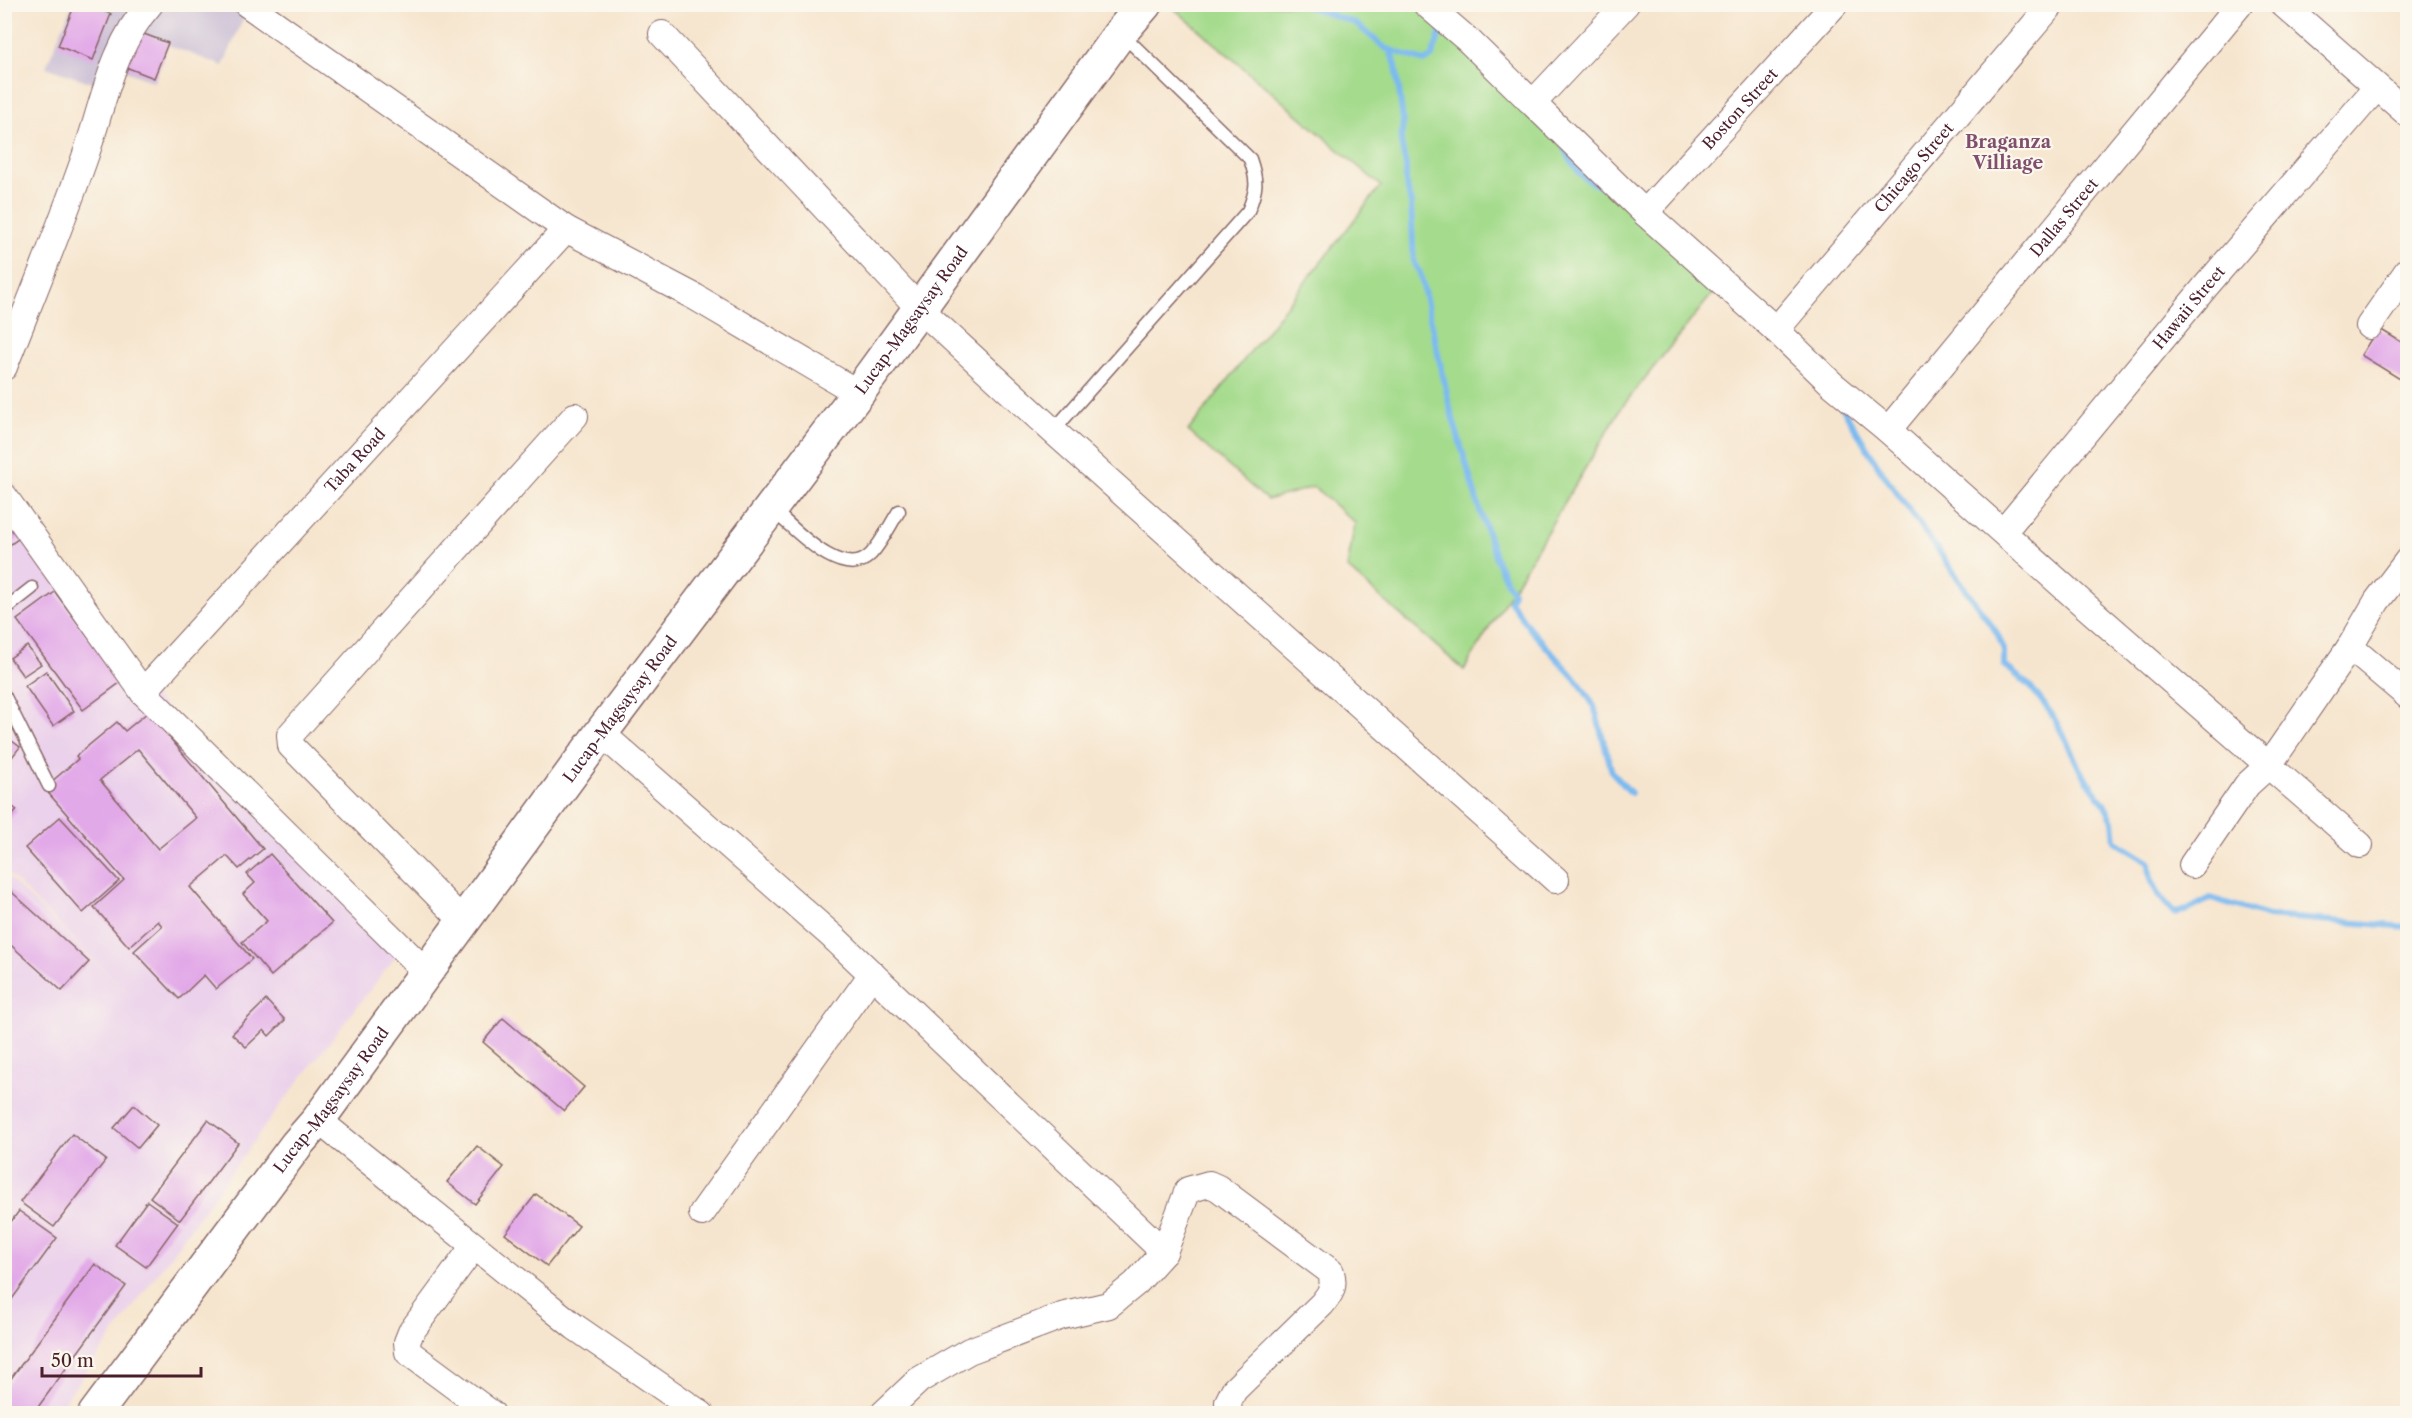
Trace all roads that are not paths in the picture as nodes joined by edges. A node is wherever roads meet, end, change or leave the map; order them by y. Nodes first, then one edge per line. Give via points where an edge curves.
1 (150, 4) edge
2 (247, 4) edge
3 (1144, 4) edge
4 (1426, 4) edge
5 (1626, 4) edge
6 (1835, 4) edge
7 (2052, 4) edge
8 (2240, 4) edge
9 (2283, 4) edge
10 (1120, 33) junction
11 (662, 34) dead end
12 (2377, 87) junction
13 (1533, 103) junction
14 (2408, 114) edge
15 (1645, 213) junction
16 (566, 230) junction
17 (2408, 270) edge
18 (919, 308) junction
19 (2369, 326) dead end
20 (1776, 330) junction
21 (4, 367) edge
22 (858, 393) junction
23 (575, 416) dead end
24 (1053, 430) junction
25 (1888, 430) junction
26 (4, 496) edge
27 (771, 508) junction
28 (899, 512) dead end
29 (2004, 531) junction
30 (2408, 560) edge
31 (32, 588) dead end
32 (4, 610) edge
33 (2350, 647) junction
34 (143, 692) junction
35 (4, 695) edge
36 (2408, 696) edge
37 (600, 733) junction
38 (2269, 765) junction
39 (49, 786) dead end
40 (2360, 845) dead end
41 (2192, 865) dead end
42 (1556, 880) dead end
43 (463, 921) junction
44 (426, 972) junction
45 (872, 974) junction
46 (318, 1120) junction
47 (702, 1213) dead end
48 (474, 1246) junction
49 (1164, 1252) junction
50 (94, 1413) edge
51 (492, 1413) edge
52 (701, 1413) edge
53 (883, 1413) edge
54 (1229, 1413) edge

1 - 21 street via 117,57 85,155
2 - 16 street
3 - 10 street, Lucap-Magsaysay Road
4 - 13 street
5 - 13 street
6 - 15 street, Boston Street
7 - 20 street, Chicago Street
8 - 25 street, Dallas Street
9 - 12 street
10 - 18 street, Lucap-Magsaysay Road
10 - 24 lane via 1250,159 1257,190 1248,211
11 - 18 street
12 - 14 street
12 - 29 street, Hawaii Street
13 - 15 street
15 - 20 street
16 - 22 street via 695,297
16 - 34 street, Taba Road
17 - 19 street
18 - 22 street, Lucap-Magsaysay Road
18 - 24 street
20 - 25 street
22 - 27 street, Lucap-Magsaysay Road
23 - 43 street via 290,735 291,746
24 - 42 street
25 - 29 street
26 - 34 street
27 - 28 lane via 827,556 847,564 871,554
27 - 37 street, Lucap-Magsaysay Road
29 - 38 street
30 - 33 street
31 - 32 lane
33 - 36 street
33 - 38 street
34 - 44 street
35 - 39 lane
37 - 43 street, Lucap-Magsaysay Road
37 - 45 street
38 - 40 street
38 - 41 street via 2247,785
43 - 44 street, Lucap-Magsaysay Road
44 - 46 street, Lucap-Magsaysay Road
45 - 47 street
45 - 49 street
46 - 48 street
46 - 50 street, Lucap-Magsaysay Road
48 - 51 street via 411,1332 407,1347 408,1352
48 - 52 street via 575,1328
49 - 53 street via 1109,1305 1062,1316 969,1351 919,1380
49 - 54 street via 1188,1190 1209,1184 1331,1272 1332,1292 1234,1390 1228,1402

